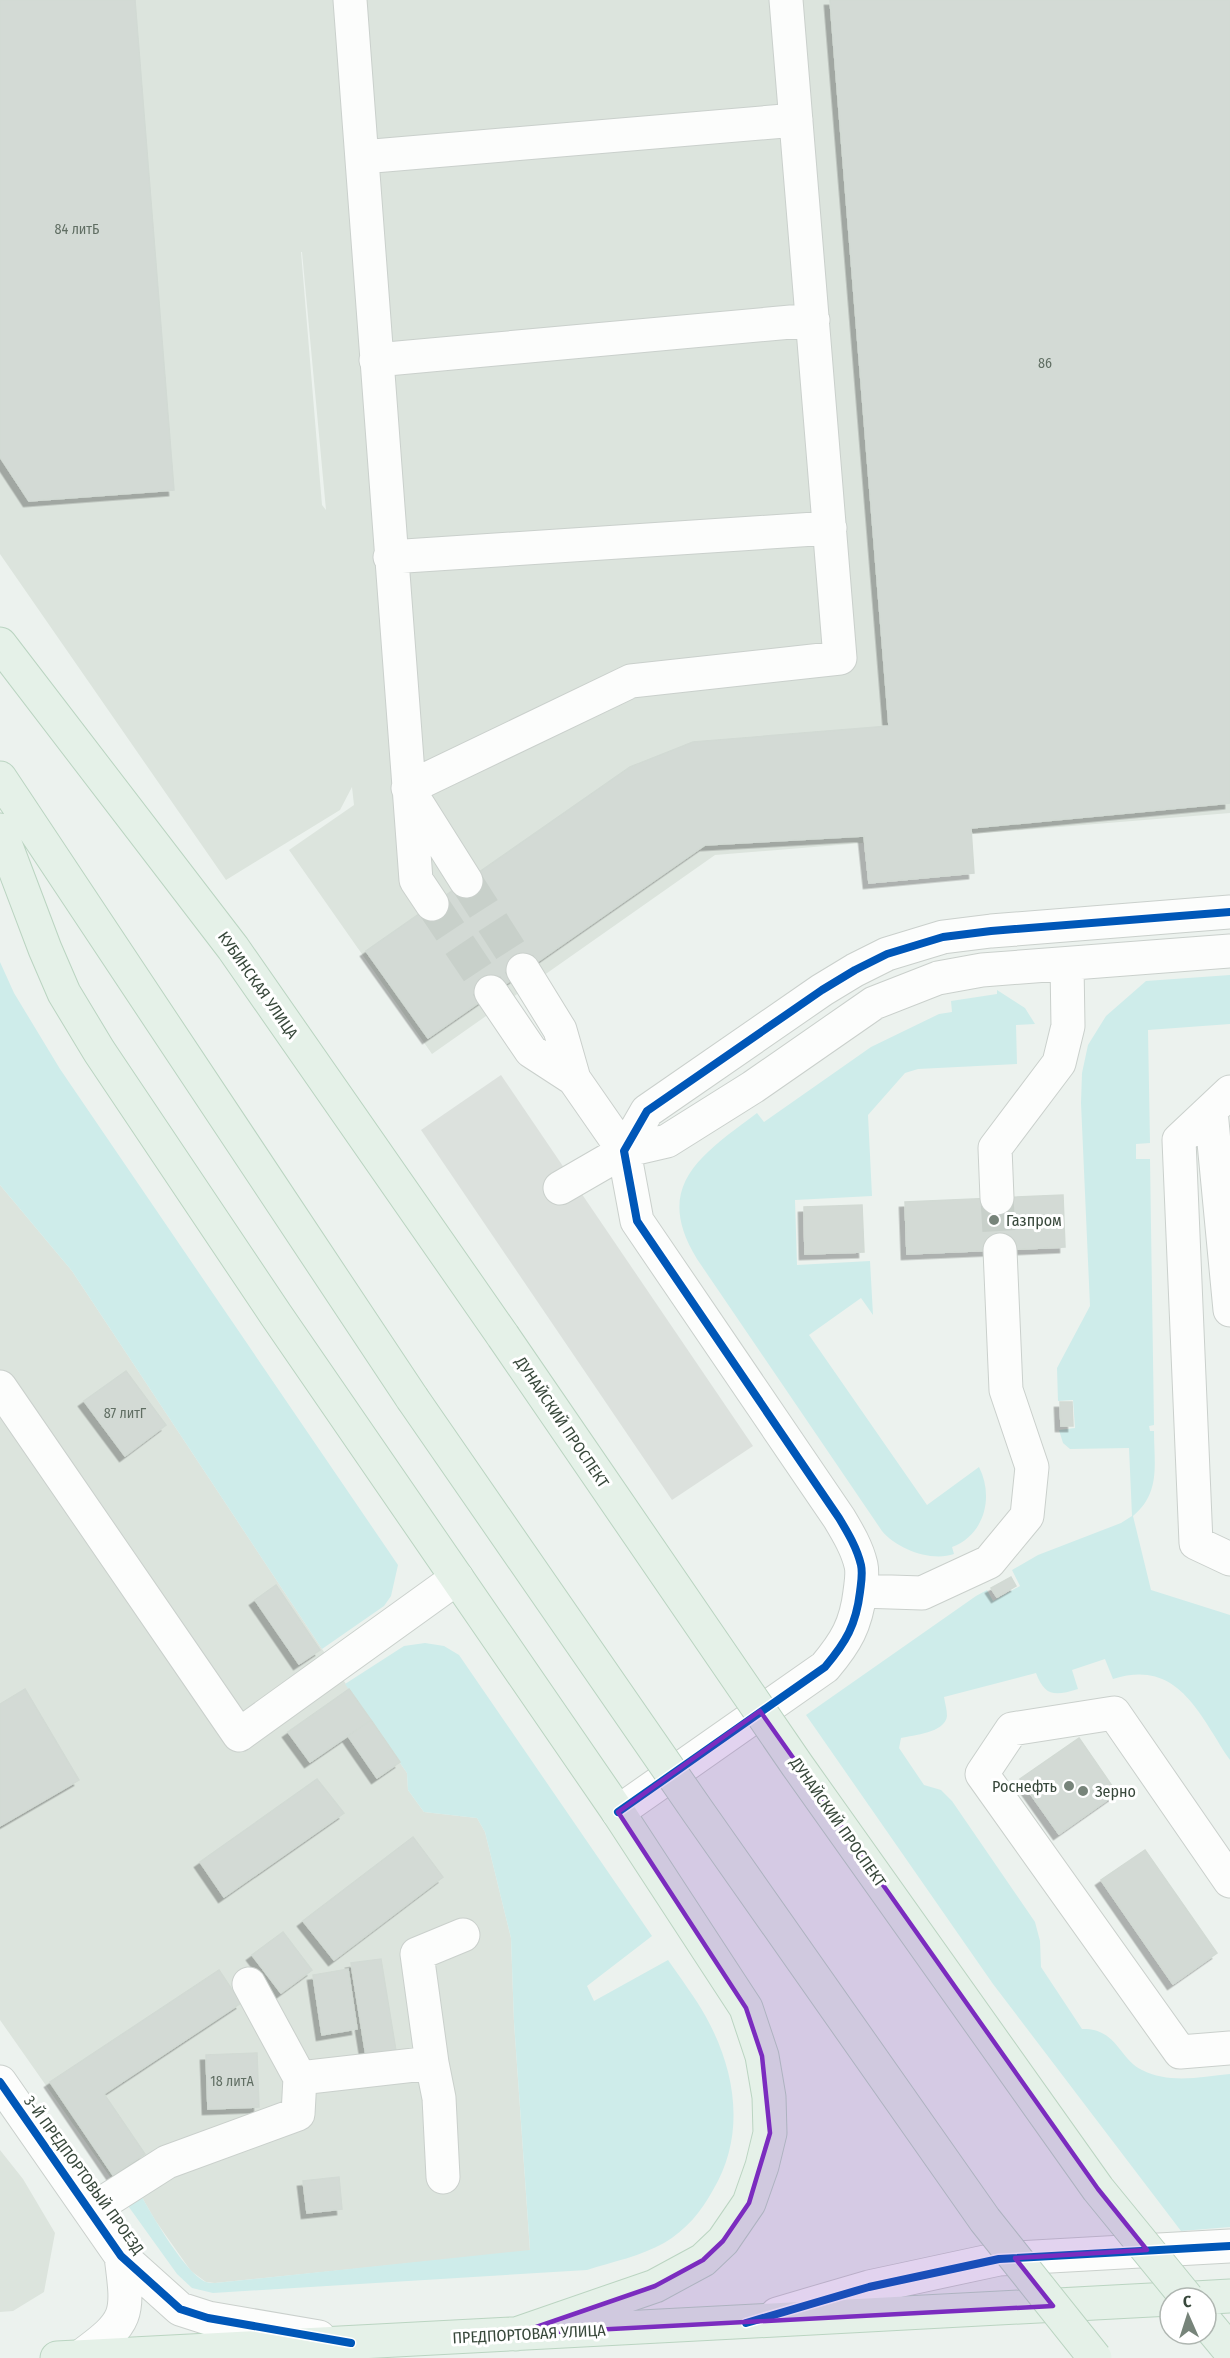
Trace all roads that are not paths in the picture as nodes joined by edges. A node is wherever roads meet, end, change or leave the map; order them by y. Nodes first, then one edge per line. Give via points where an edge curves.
1 (350, 0) edge
2 (786, 0) edge
3 (796, 120) junction
4 (362, 158) junction
5 (813, 320) junction
6 (376, 360) junction
7 (831, 528) junction
8 (390, 557) junction
9 (0, 644) edge
10 (0, 778) edge
11 (408, 788) junction
12 (0, 830) edge
13 (466, 881) tunnel mouth
14 (432, 904) tunnel mouth
15 (1230, 912) edge
16 (1230, 951) edge
17 (1067, 964) junction
18 (523, 970) tunnel mouth
19 (491, 993) tunnel mouth
20 (574, 1079) junction
21 (1221, 1102) edge
22 (624, 1151) junction
23 (560, 1188) dead end
24 (997, 1198) tunnel mouth
25 (1000, 1250) tunnel mouth
26 (1230, 1310) edge
27 (502, 1336) joint
28 (0, 1387) edge
29 (1230, 1559) edge
30 (457, 1578) junction
31 (860, 1592) junction
32 (618, 1812) junction
33 (1230, 1881) edge
34 (463, 1935) dead end
35 (249, 1984) dead end
36 (1230, 2048) edge
37 (432, 2063) junction
38 (300, 2078) junction
39 (0, 2082) edge
40 (443, 2177) dead end
41 (90, 2211) junction
42 (1230, 2246) edge
43 (121, 2256) junction
44 (1177, 2286) edge
45 (1158, 2301) edge
46 (746, 2323) junction
47 (516, 2334) junction
48 (1218, 2336) edge
49 (351, 2343) junction
50 (1230, 2351) edge
51 (68, 2357) edge
52 (1095, 2358) edge

1 - 4 street
2 - 3 street
3 - 4 street
3 - 5 street
4 - 6 street
5 - 6 street
5 - 7 street
6 - 8 street
7 - 8 street
7 - 11 street via 840,658 631,681
8 - 11 street
9 - 27 main road, КУБИНСКАЯ УЛИЦА via 233,948
10 - 52 main road, bridge via 412,1398 699,1813 985,2220
11 - 13 street
11 - 14 street via 416,880
12 - 30 main road via 64,993 99,1051
15 - 22 street via 981,932 943,937 887,954 822,990 647,1111
16 - 17 street
17 - 22 street via 982,970 938,978 900,992 850,1018 753,1087 667,1141
17 - 24 street via 1068,1026 1059,1063 996,1148
18 - 20 street via 560,1030
19 - 20 street via 531,1051
20 - 22 street
21 - 26 street
21 - 29 street via 1179,1140 1179,1152 1196,1543
22 - 23 street
22 - 31 street via 636,1221 839,1518 861,1564
25 - 31 street via 1006,1389 1032,1467 1027,1516 989,1562 922,1593
27 - 44 main road, ДУНАЙСКИЙ ПРОСПЕКТ, bridge via 797,1765 1098,2189
28 - 30 street via 239,1734
30 - 32 main road
31 - 32 street via 851,1629 825,1666
32 - 47 main road via 746,2008 762,2056 770,2133 749,2203 723,2241 703,2260 656,2286
33 - 36 street via 1114,1713 1012,1729 982,1774 1180,2052
34 - 37 street via 417,1954
35 - 38 street
37 - 38 street
37 - 40 street via 439,2098
38 - 41 street via 298,2114 167,2162
39 - 41 street, 3-Й ПРЕДПОРТОВЫЙ ПРОЕЗД
41 - 43 street, 3-Й ПРЕДПОРТОВЫЙ ПРОЕЗД
42 - 46 street via 999,2259 869,2287
43 - 49 street, 3-Й ПРЕДПОРТОВЫЙ ПРОЕЗД via 180,2309 208,2318
43 - 51 street, 3-Й ПРЕДПОРТОВЫЙ ПРОЕЗД via 125,2292 122,2320 111,2333
45 - 46 main road, ПРЕДПОРТОВАЯ УЛИЦА
46 - 47 main road, ПРЕДПОРТОВАЯ УЛИЦА
47 - 49 main road, ПРЕДПОРТОВАЯ УЛИЦА
48 - 50 main road
49 - 51 main road, ПРЕДПОРТОВАЯ УЛИЦА

